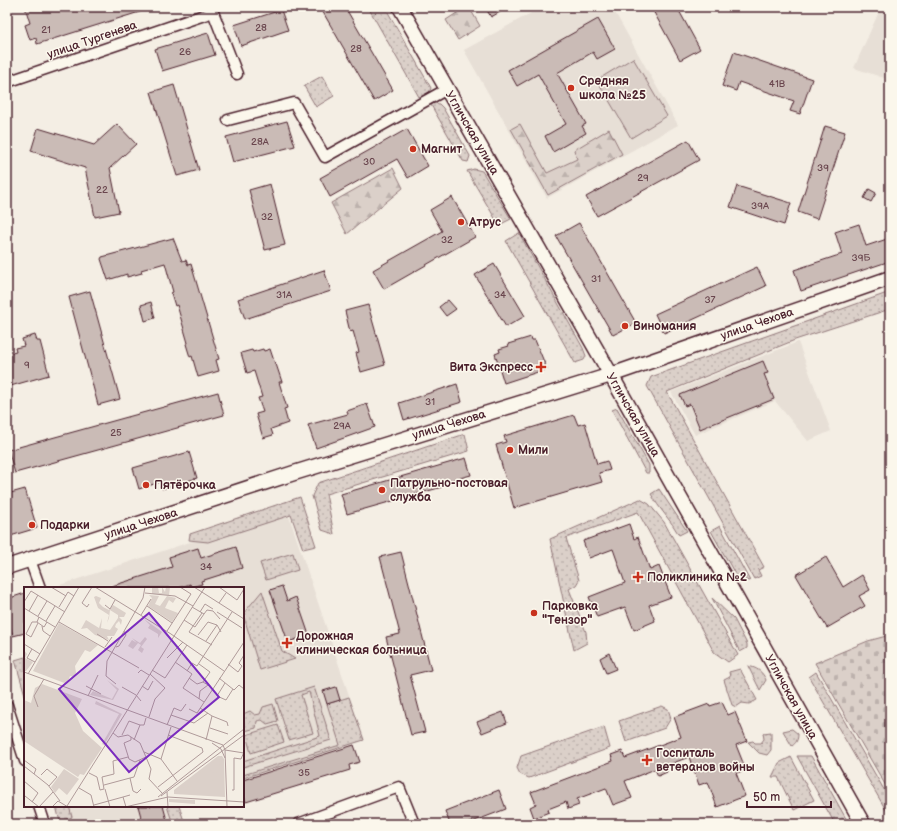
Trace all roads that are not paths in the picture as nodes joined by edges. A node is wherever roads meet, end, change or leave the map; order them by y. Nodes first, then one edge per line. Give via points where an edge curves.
1 (400, 7) edge
2 (238, 74) dead end
3 (7, 82) edge
4 (447, 89) junction
5 (228, 120) dead end
6 (890, 278) edge
7 (611, 375) junction
8 (30, 560) junction
9 (7, 567) edge
10 (40, 587) edge
11 (7, 705) edge
12 (24, 758) edge
13 (39, 807) edge
14 (45, 824) edge
15 (298, 824) edge
16 (414, 824) edge
17 (863, 824) edge

1 - 4 main road, Угличская улица
2 - 3 street, улица Тургенева via 213,12
4 - 5 street via 325,157 294,102
4 - 7 main road, Угличская улица
6 - 7 main road, улица Чехова
7 - 8 main road, улица Чехова via 298,472
7 - 17 main road, Угличская улица
8 - 9 main road, улица Чехова
8 - 10 street
11 - 12 street
13 - 14 street
15 - 16 street via 399,786

